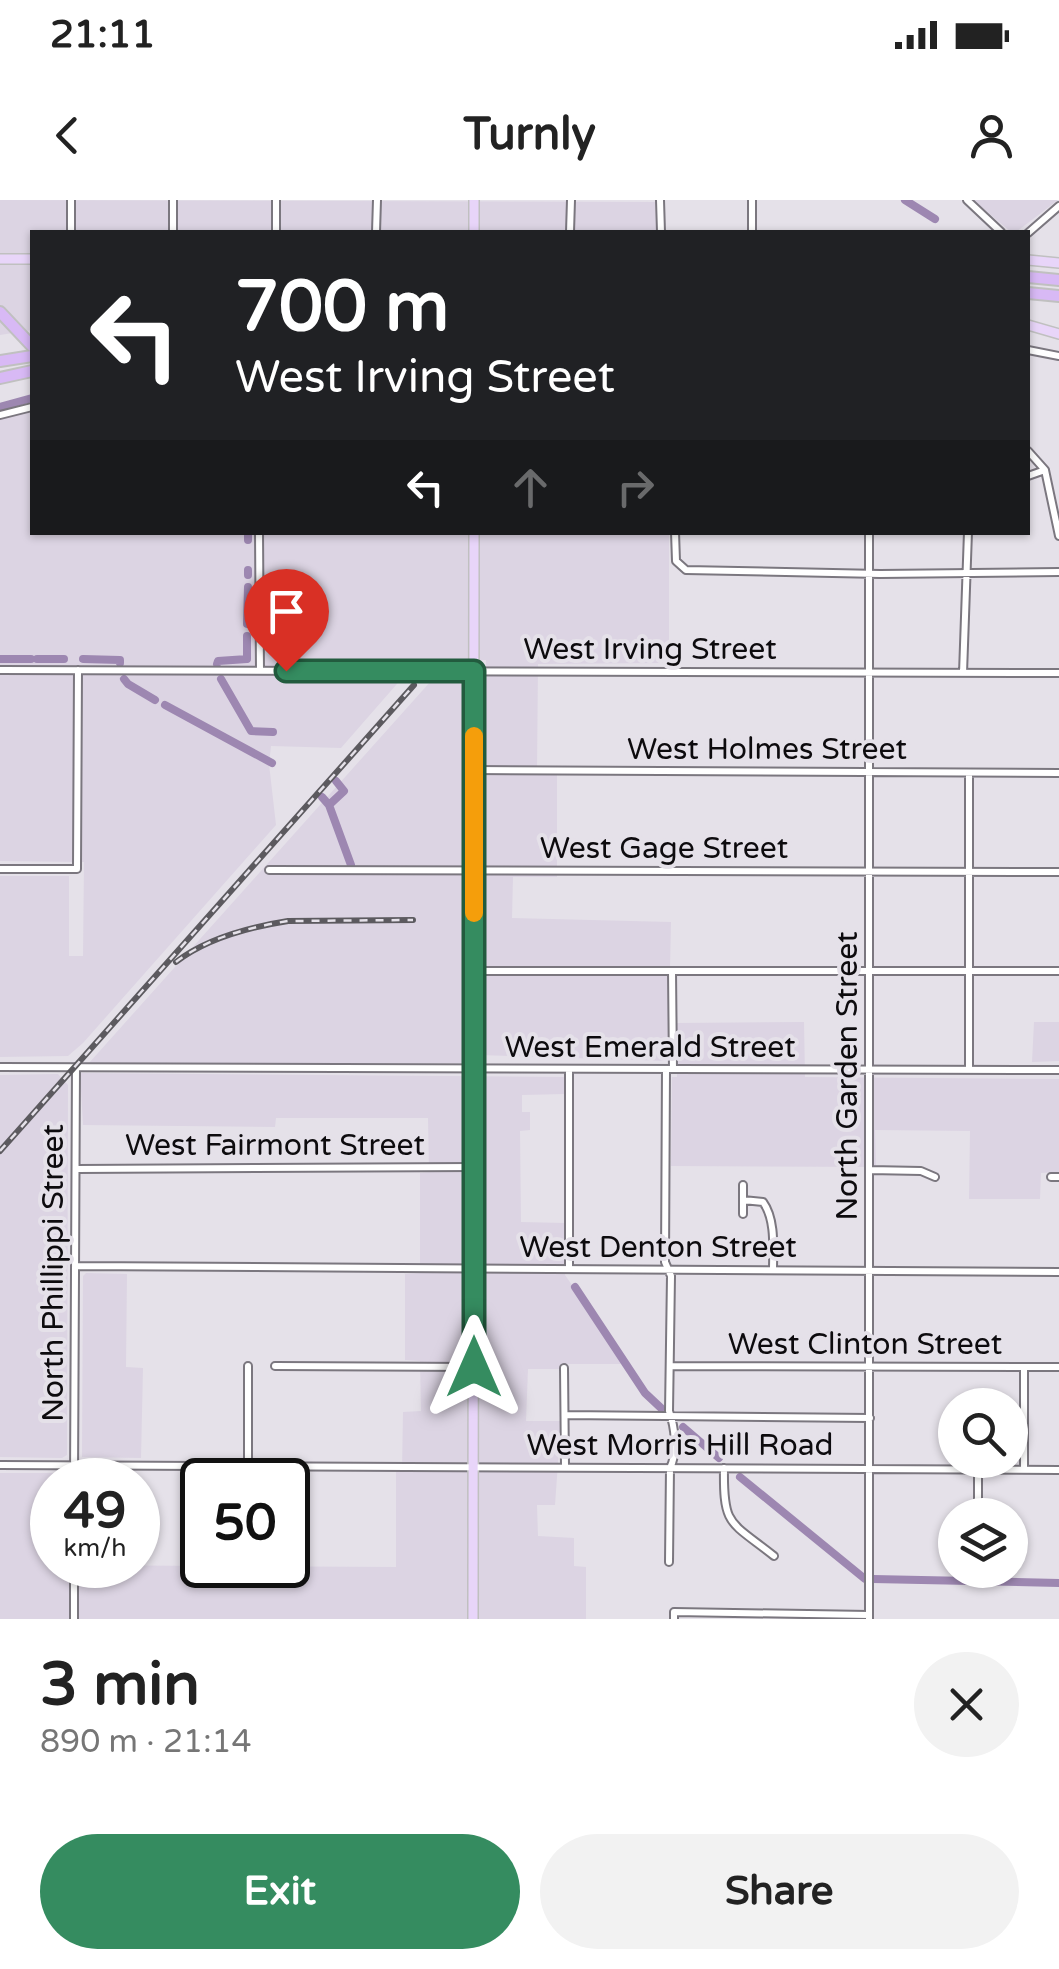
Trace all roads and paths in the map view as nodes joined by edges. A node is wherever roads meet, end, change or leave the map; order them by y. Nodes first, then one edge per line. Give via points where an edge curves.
1 (71, 200) edge
2 (174, 200) edge
3 (276, 200) edge
4 (376, 200) edge
5 (474, 200) edge
6 (570, 200) edge
7 (660, 200) edge
8 (752, 200) edge
9 (968, 200) edge
10 (1059, 206) edge
11 (71, 230) edge
12 (173, 230) edge
13 (276, 230) edge
14 (376, 230) edge
15 (474, 230) edge
16 (570, 230) edge
17 (661, 230) edge
18 (752, 230) edge
19 (999, 230) edge
20 (1030, 231) edge
21 (0, 259) edge
22 (30, 259) edge
23 (1030, 260) edge
24 (1059, 263) edge
25 (1030, 276) edge
26 (1059, 280) edge
27 (1030, 293) edge
28 (1059, 296) edge
29 (0, 312) edge
30 (1030, 327) edge
31 (1059, 334) edge
32 (30, 344) edge
33 (1030, 350) edge
34 (30, 356) edge
35 (1059, 356) edge
36 (0, 362) edge
37 (30, 370) edge
38 (0, 378) edge
39 (30, 408) edge
40 (0, 415) edge
41 (1030, 452) edge
42 (1045, 470) junction
43 (1030, 475) edge
44 (259, 535) edge
45 (474, 535) edge
46 (675, 535) edge
47 (869, 535) edge
48 (968, 535) edge
49 (1059, 536) edge
50 (869, 572) junction
51 (1059, 572) edge
52 (966, 573) junction
53 (0, 670) edge
54 (78, 670) junction
55 (260, 671) junction
56 (474, 671) junction
57 (870, 672) junction
58 (963, 673) junction
59 (1059, 673) edge
60 (474, 770) junction
61 (870, 772) junction
62 (969, 773) junction
63 (1059, 773) edge
64 (0, 869) edge
65 (269, 870) dead end
66 (474, 870) junction
67 (870, 872) junction
68 (969, 872) junction
69 (1059, 872) edge
70 (474, 971) junction
71 (672, 971) junction
72 (870, 971) junction
73 (969, 971) junction
74 (1059, 972) edge
75 (0, 1067) edge
76 (76, 1067) junction
77 (474, 1069) junction
78 (569, 1069) junction
79 (670, 1069) junction
80 (870, 1070) junction
81 (969, 1070) junction
82 (1059, 1070) edge
83 (474, 1167) junction
84 (76, 1169) junction
85 (870, 1170) junction
86 (935, 1177) dead end
87 (742, 1185) dead end
88 (742, 1200) junction
89 (742, 1214) dead end
90 (76, 1266) junction
91 (474, 1268) junction
92 (569, 1269) junction
93 (668, 1269) junction
94 (773, 1270) junction
95 (870, 1270) junction
96 (1059, 1272) edge
97 (248, 1366) dead end
98 (275, 1366) dead end
99 (670, 1366) junction
100 (474, 1367) junction
101 (870, 1367) junction
102 (1024, 1367) junction
103 (1059, 1367) edge
104 (564, 1368) dead end
105 (1024, 1388) edge
106 (565, 1415) junction
107 (671, 1417) junction
108 (870, 1418) junction
109 (74, 1458) edge
110 (248, 1458) edge
111 (0, 1465) edge
112 (30, 1465) edge
113 (310, 1466) edge
114 (473, 1466) junction
115 (565, 1466) junction
116 (670, 1468) junction
117 (724, 1468) junction
118 (870, 1469) junction
119 (938, 1470) edge
120 (1028, 1470) edge
121 (1059, 1470) edge
122 (774, 1556) dead end
123 (669, 1562) dead end
124 (74, 1588) edge
125 (674, 1616) edge
126 (870, 1617) edge
127 (74, 1619) edge
128 (474, 1619) edge

1 - 11 street
2 - 12 street
3 - 13 street
4 - 14 street
5 - 15 main road
6 - 16 street
7 - 17 street
8 - 18 street
9 - 19 street
10 - 20 street
21 - 22 main road
23 - 24 main road
25 - 26 highway
27 - 28 highway
29 - 32 highway
30 - 31 main road
33 - 35 street
34 - 36 highway
37 - 38 highway
39 - 40 street
41 - 42 street
42 - 43 street
42 - 49 street
44 - 55 street
45 - 56 main road
46 - 50 street via 678,565 686,570
47 - 50 street, North Garden Street
48 - 52 street
50 - 52 street
50 - 57 street, North Garden Street
51 - 52 street
52 - 58 street
53 - 54 street, West Irving Street
54 - 55 street, West Irving Street
54 - 64 street via 77,869
55 - 56 street, West Irving Street
56 - 57 street, West Irving Street
56 - 60 main road
57 - 58 street, West Irving Street
57 - 61 street, North Garden Street
58 - 59 street, West Irving Street
60 - 61 street, West Holmes Street
60 - 66 main road
61 - 62 street, West Holmes Street
61 - 67 street, North Garden Street
62 - 63 street, West Holmes Street
62 - 68 street
65 - 66 street, West Gage Street
66 - 67 street, West Gage Street
66 - 70 main road
67 - 68 street, West Gage Street
67 - 72 street, North Garden Street
68 - 69 street, West Gage Street
68 - 73 street
70 - 71 street
70 - 77 main road
71 - 72 street
71 - 79 street
72 - 73 street
72 - 80 street, North Garden Street
73 - 74 street
73 - 81 street
75 - 76 street, West Emerald Street
76 - 77 street, West Emerald Street
76 - 84 street, North Phillippi Street
77 - 78 street, West Emerald Street
77 - 83 main road
78 - 79 street, West Emerald Street
78 - 92 street
79 - 80 street, West Emerald Street
79 - 93 street
80 - 81 street, West Emerald Street
80 - 85 street, North Garden Street
81 - 82 street, West Emerald Street
83 - 84 street, West Fairmont Street
83 - 91 main road
84 - 90 street, North Phillippi Street
85 - 86 street
85 - 95 street, North Garden Street
87 - 88 street
88 - 89 street
88 - 94 street via 768,1208
90 - 91 street, West Denton Street
90 - 109 street, North Phillippi Street
91 - 92 street, West Denton Street
91 - 100 main road
92 - 93 street, West Denton Street
93 - 94 street, West Denton Street
93 - 99 street
94 - 95 street, West Denton Street
95 - 96 street, West Denton Street
95 - 101 street, North Garden Street
97 - 110 street
98 - 100 street
99 - 101 street, West Clinton Street
99 - 107 street
100 - 114 main road
101 - 102 street, West Clinton Street
101 - 108 street, North Garden Street
102 - 103 street, West Clinton Street
102 - 105 street
104 - 106 street
106 - 107 street
106 - 115 street
107 - 108 street
107 - 116 street
108 - 118 street, North Garden Street
111 - 112 street, West Morris Hill Road
113 - 114 street, West Morris Hill Road
114 - 115 street, West Morris Hill Road
114 - 128 main road
115 - 116 street, West Morris Hill Road
116 - 117 street, West Morris Hill Road
116 - 123 street
117 - 118 street, West Morris Hill Road
117 - 122 street via 726,1514
118 - 119 street, West Morris Hill Road
118 - 126 street, North Garden Street
120 - 121 street, West Morris Hill Road
124 - 127 street
125 - 126 street

